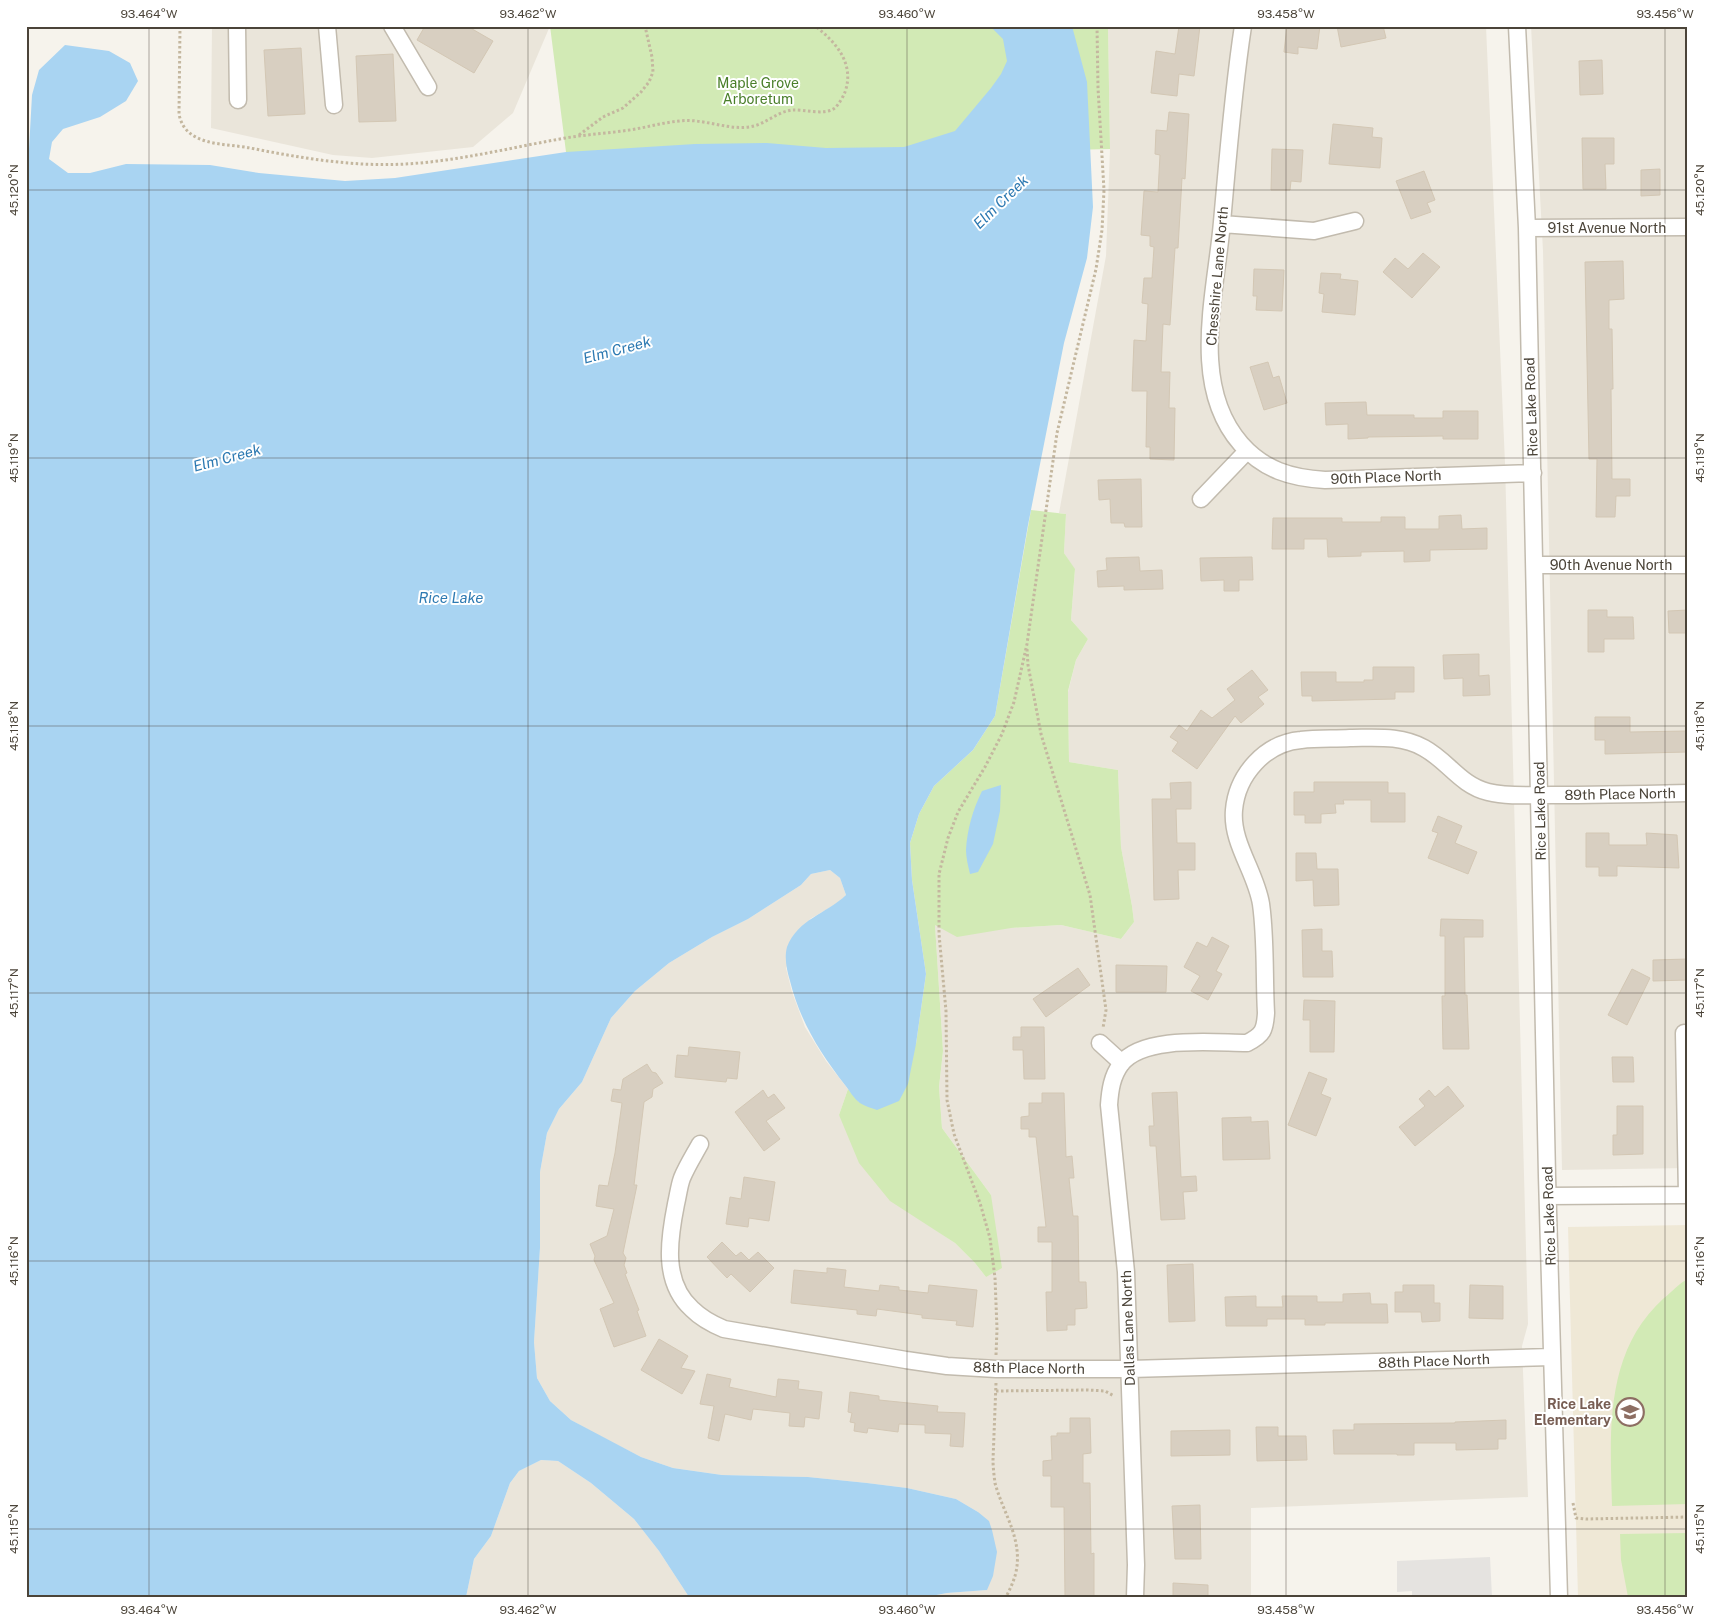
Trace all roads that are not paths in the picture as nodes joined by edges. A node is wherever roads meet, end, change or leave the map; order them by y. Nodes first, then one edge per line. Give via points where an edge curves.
1 (238, 26) edge
2 (327, 26) edge
3 (392, 26) edge
4 (1243, 26) edge
5 (1517, 26) edge
6 (428, 86) dead end
7 (238, 100) dead end
8 (334, 105) dead end
9 (1355, 221) dead end
10 (1222, 224) junction
11 (1688, 227) edge
12 (1527, 228) junction
13 (1247, 451) junction
14 (1533, 472) junction
15 (1201, 498) dead end
16 (1688, 564) edge
17 (1535, 565) junction
18 (1688, 793) edge
19 (1540, 795) junction
20 (1684, 1033) dead end
21 (1100, 1043) road end
22 (1122, 1063) junction
23 (700, 1144) dead end
24 (1688, 1195) edge
25 (1548, 1196) junction
26 (1552, 1357) junction
27 (1130, 1369) junction
28 (1135, 1597) edge
29 (1559, 1597) edge

1 - 7 street
2 - 8 street
3 - 6 street
4 - 10 street, Chesshire Lane North via 1232,102
5 - 12 street, Rice Lake Road
9 - 10 street via 1314,231
10 - 13 street, Chesshire Lane North via 1210,363 1214,393 1223,419
11 - 12 street, 91st Avenue North
12 - 14 street, Rice Lake Road
13 - 14 street, 90th Place North via 1285,474 1306,479
13 - 15 street
14 - 17 street, Rice Lake Road
16 - 17 street, 90th Avenue North
17 - 19 street, Rice Lake Road
18 - 19 street, 89th Place North
19 - 22 street, 89th Place North via 1507,795 1470,786 1424,748 1403,739 1300,740 1267,752 1243,779 1234,811 1235,829 1261,903 1265,1028 1258,1038 1247,1043 1160,1044 1149,1046
19 - 25 street, Rice Lake Road
20 - 24 street
21 - 22 street
22 - 27 street, Dallas Lane North via 1110,1087 1109,1104 1126,1272
23 - 27 street, 88th Place North via 681,1180 669,1254 678,1291 690,1308 706,1321 746,1334 947,1366
24 - 25 street
25 - 26 street, Rice Lake Road
26 - 27 street, 88th Place North
26 - 29 street, Rice Lake Road
27 - 28 street, Dallas Lane North

